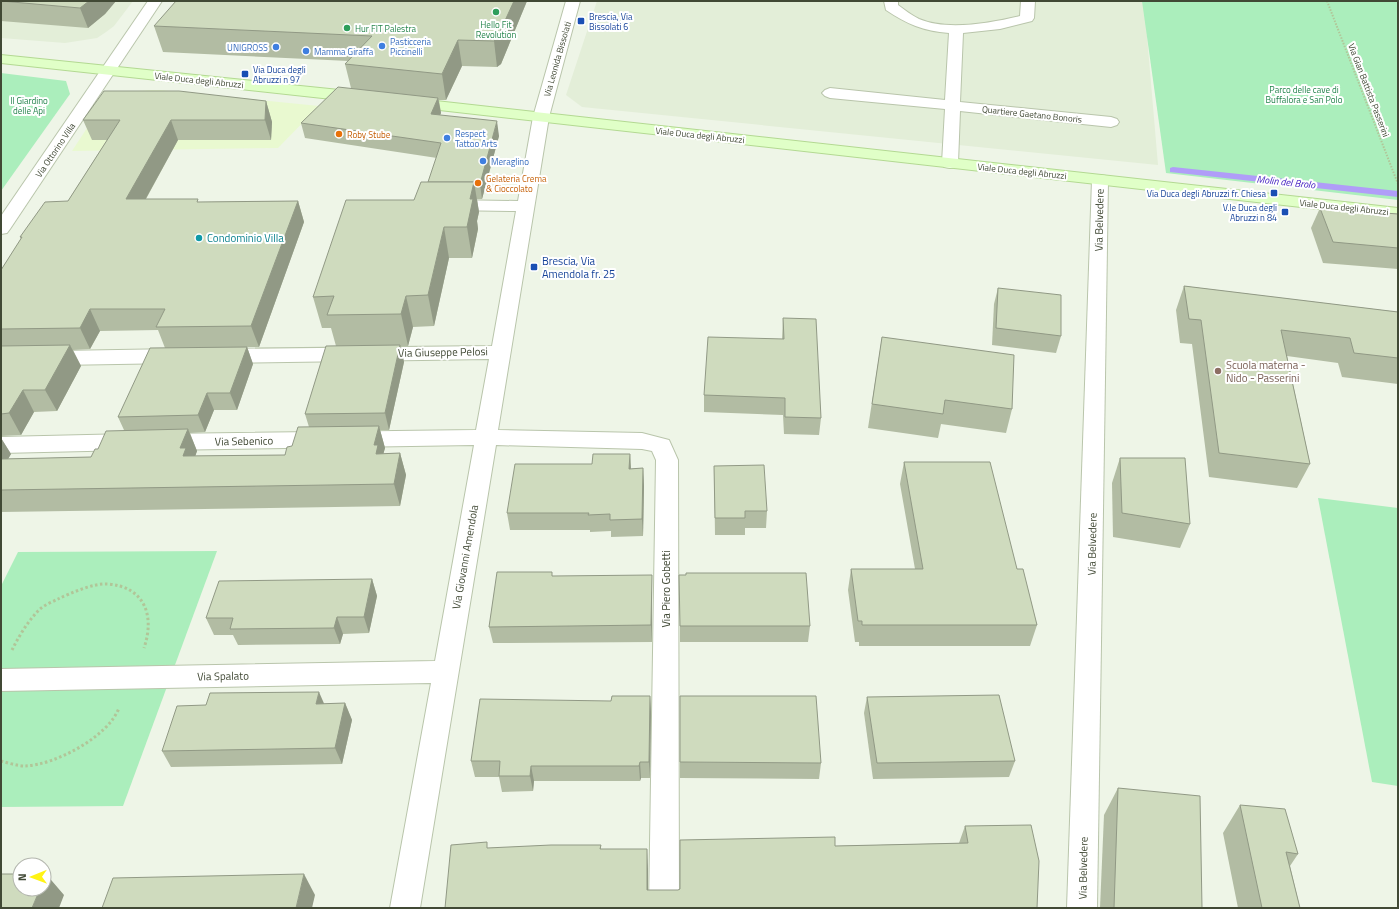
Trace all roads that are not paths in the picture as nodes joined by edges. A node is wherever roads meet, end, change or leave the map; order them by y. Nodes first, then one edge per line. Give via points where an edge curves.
1 (155, 1) edge
2 (574, 1) edge
3 (891, 1) edge
4 (1028, 1) edge
5 (956, 29) junction
6 (1, 59) edge
7 (107, 70) junction
8 (830, 93) dead end
9 (370, 99) edge
10 (393, 101) edge
11 (952, 106) junction
12 (541, 117) junction
13 (1111, 122) dead end
14 (950, 163) junction
15 (1100, 180) junction
16 (435, 205) edge
17 (526, 206) junction
18 (1398, 213) edge
19 (1, 229) edge
20 (501, 352) junction
21 (1, 359) edge
22 (487, 437) junction
23 (1, 444) edge
24 (445, 672) junction
25 (1, 680) edge
26 (405, 908) edge
27 (664, 908) edge
28 (1082, 908) edge

1 - 7 street, Via Ottorino Villa
2 - 12 street, Via Leonida Bissolati
3 - 5 street via 891,7 916,23
4 - 5 street via 1027,18 994,27
5 - 11 street
6 - 7 main road, Viale Duca degli Abruzzi
7 - 9 main road, Viale Duca degli Abruzzi
7 - 19 street, Via Ottorino Villa via 85,107
8 - 11 street, Quartiere Gaetano Bonoris
10 - 12 main road, Viale Duca degli Abruzzi
11 - 13 street, Quartiere Gaetano Bonoris
11 - 14 street
12 - 14 main road, Viale Duca degli Abruzzi
12 - 17 street, Via Giovanni Amendola
14 - 15 main road, Viale Duca degli Abruzzi
15 - 18 main road, Viale Duca degli Abruzzi
15 - 28 street, Via Belvedere
16 - 17 street
17 - 20 street, Via Giovanni Amendola
20 - 21 street, Via Giuseppe Pelosi
20 - 22 street, Via Giovanni Amendola
22 - 23 street, Via Sebenico
22 - 24 street, Via Giovanni Amendola
22 - 27 street, Via Piero Gobetti via 642,441 661,445 667,460
24 - 25 street, Via Spalato
24 - 26 street, Via Giovanni Amendola

